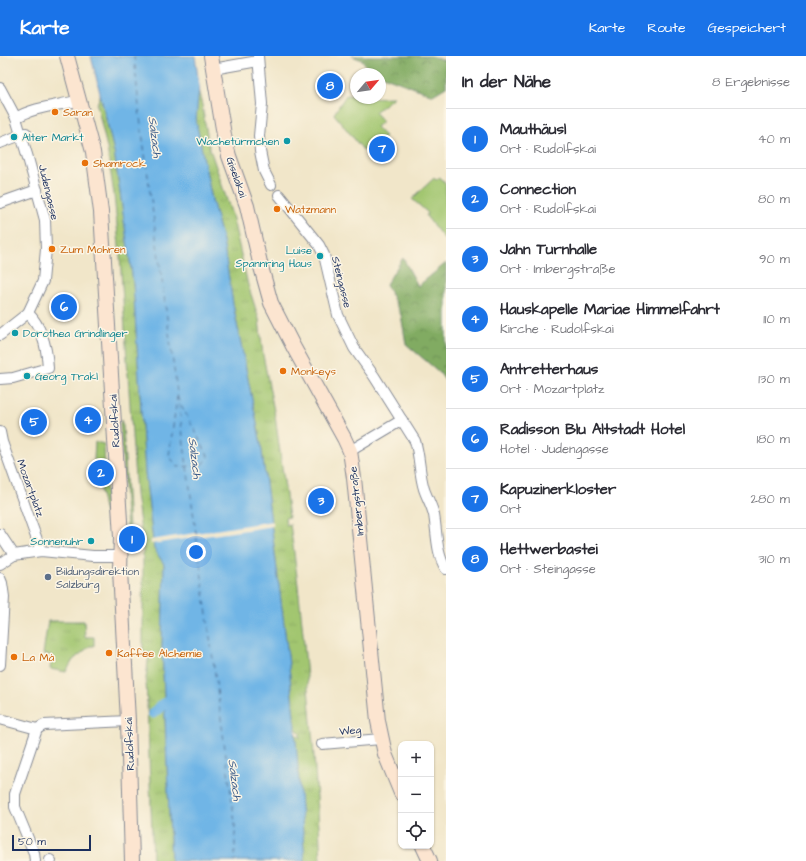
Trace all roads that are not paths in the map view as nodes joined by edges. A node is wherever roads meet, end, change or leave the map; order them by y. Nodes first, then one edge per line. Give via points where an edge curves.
1 (68, 56) edge
2 (258, 59) edge
3 (212, 62) edge
4 (0, 88) edge
5 (72, 102) dead end
6 (16, 118) junction
7 (24, 134) junction
8 (0, 143) edge
9 (271, 185) dead end
10 (38, 190) junction
11 (279, 195) dead end
12 (0, 203) edge
13 (251, 227) joint
14 (28, 313) junction
15 (0, 335) edge
16 (0, 379) edge
17 (402, 420) junction
18 (0, 432) edge
19 (350, 451) junction
20 (0, 534) edge
21 (40, 551) junction
22 (14, 555) junction
23 (121, 556) junction
24 (1, 563) edge
25 (446, 569) edge
26 (0, 578) edge
27 (0, 665) edge
28 (0, 719) edge
29 (128, 721) junction
30 (37, 729) junction
31 (381, 739) junction
32 (322, 744) dead end
33 (398, 786) edge
34 (425, 849) edge
35 (35, 861) edge
36 (132, 861) edge
37 (430, 861) edge

1 - 23 main road, Rudolfskai via 93,152 101,212
2 - 3 street
2 - 9 street via 262,104 260,151 264,171
3 - 13 main road, Giselakai via 225,141 247,206
4 - 6 street
5 - 6 street via 38,109
6 - 7 street
7 - 8 street
7 - 10 street, Judengasse
10 - 12 street
10 - 14 street, Judengasse via 45,220 46,249 42,281
11 - 17 street, Steingasse via 319,245 324,255 338,315 354,348
13 - 19 main road, Imbergstraße via 271,303
14 - 15 street, Judengasse
14 - 16 street via 36,321 47,352 48,368
17 - 19 street
17 - 25 street, Steingasse via 416,445 424,489 434,513 440,553
18 - 21 street, Mozartplatz
19 - 31 main road, Imbergstraße
20 - 22 street
21 - 22 street
21 - 23 street
22 - 24 street
23 - 29 main road, Rudolfskai
26 - 27 street via 4,597
28 - 30 street
29 - 30 street via 44,725
29 - 36 main road, Rudolfskai
30 - 35 street via 15,794 15,807
31 - 32 street, Weg
31 - 33 main road, Imbergstraße
34 - 37 main road

